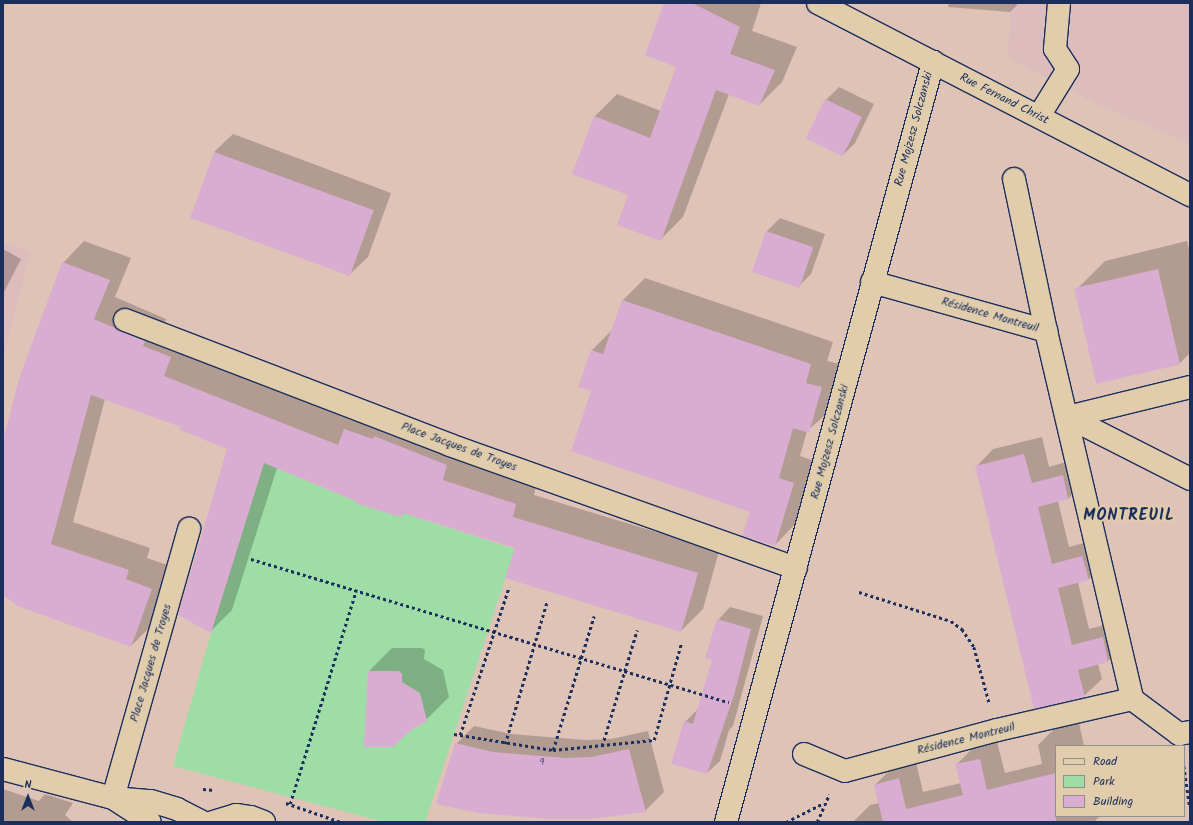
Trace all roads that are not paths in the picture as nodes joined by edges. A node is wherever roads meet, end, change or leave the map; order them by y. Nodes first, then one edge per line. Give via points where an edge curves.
1 (818, 3) edge
2 (1059, 3) edge
3 (932, 62) junction
4 (1039, 116) junction
5 (1014, 179) dead end
6 (1190, 195) edge
7 (872, 282) junction
8 (125, 320) dead end
9 (1046, 331) junction
10 (1190, 387) edge
11 (1068, 417) junction
12 (1190, 479) edge
13 (189, 529) dead end
14 (796, 568) junction
15 (1132, 699) junction
16 (1190, 732) edge
17 (804, 754) dead end
18 (3, 769) edge
19 (113, 798) junction
20 (150, 822) edge
21 (202, 822) edge
22 (213, 822) edge
23 (264, 822) edge
24 (726, 822) edge

1 - 3 street, Rue Fernand Christ
2 - 4 street via 1056,49 1068,69
3 - 4 street, Rue Fernand Christ
3 - 7 street, Rue Mojzesz Solczanski
4 - 6 street, Rue Fernand Christ
5 - 9 street
7 - 9 street, Résidence Montreuil
7 - 14 street, Rue Mojzesz Solczanski
8 - 14 street, Place Jacques de Troyes via 450,445
9 - 11 street, Résidence Montreuil
10 - 11 street
11 - 12 street
11 - 15 street, Résidence Montreuil
13 - 19 street, Place Jacques de Troyes
14 - 24 street, Rue Mojzesz Solczanski
15 - 16 street via 1180,734
15 - 17 street, Résidence Montreuil via 997,730 844,771
18 - 19 street
19 - 20 street
19 - 21 street via 151,801 177,809
22 - 23 street via 236,815

